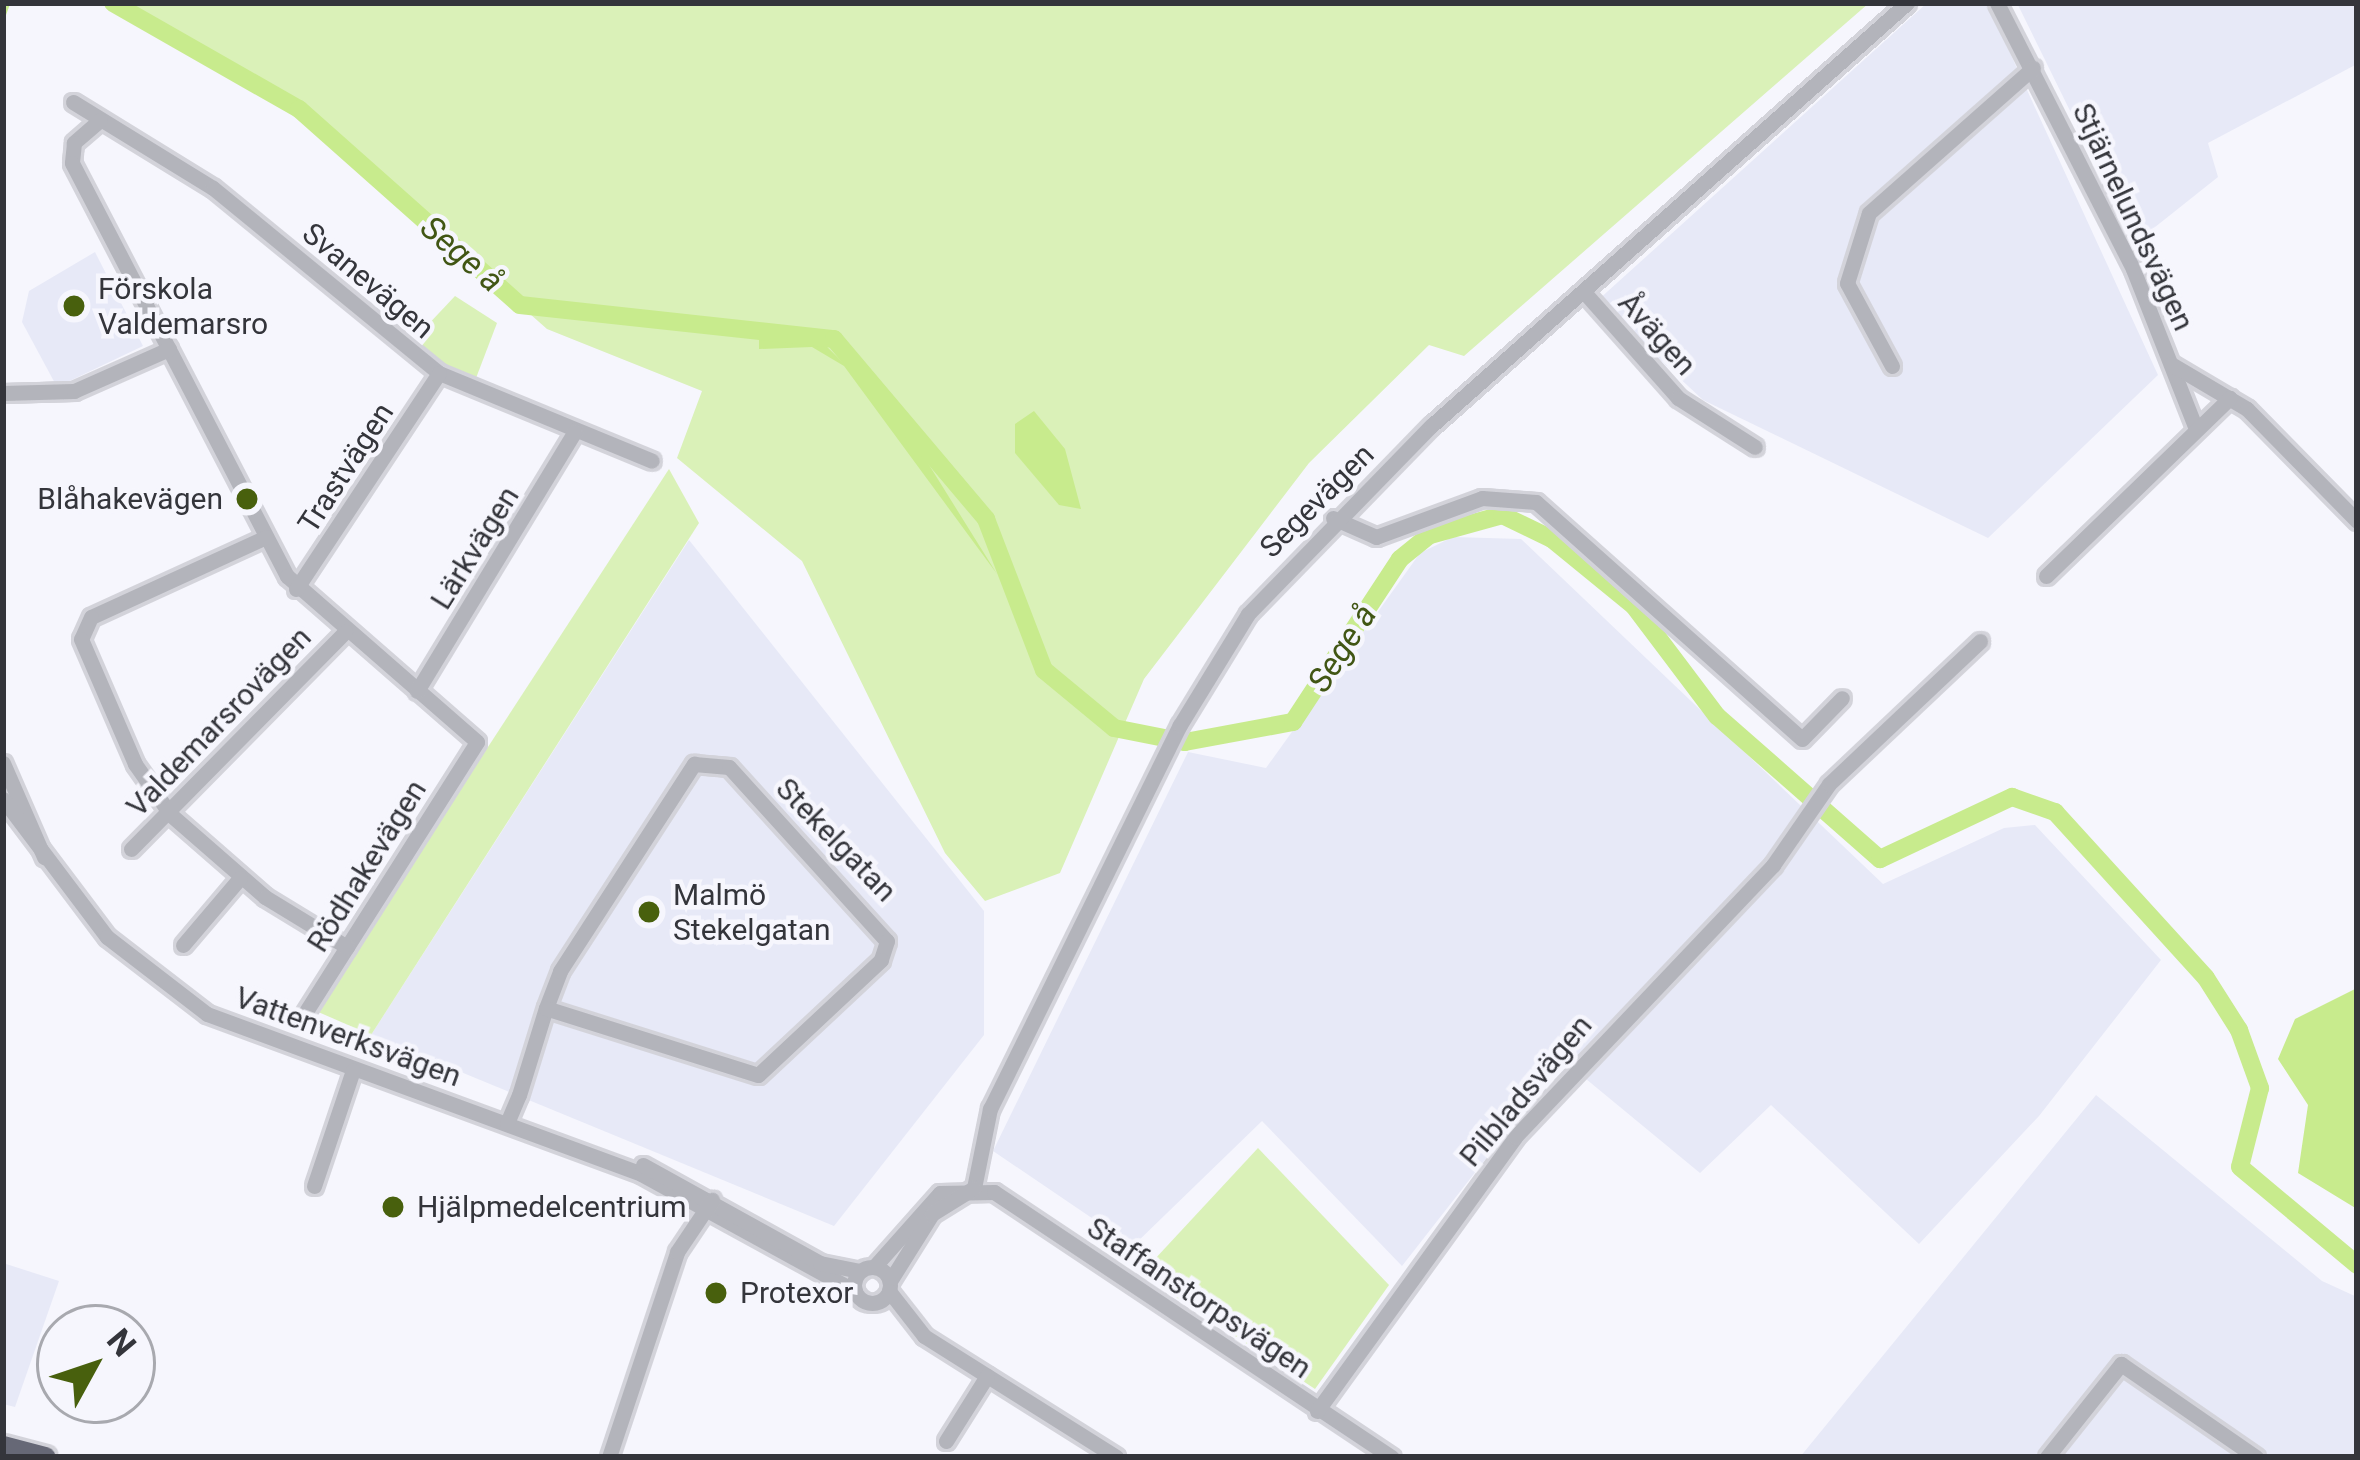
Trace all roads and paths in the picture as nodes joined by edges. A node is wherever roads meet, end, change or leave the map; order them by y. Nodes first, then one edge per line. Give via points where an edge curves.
1 (1907, 3) edge
2 (1997, 3) edge
3 (2032, 68) junction
4 (73, 102) dead end
5 (100, 120) junction
6 (1584, 292) junction
7 (169, 349) junction
8 (2170, 364) junction
9 (1892, 366) dead end
10 (439, 373) junction
11 (3, 393) edge
12 (2230, 398) junction
13 (2196, 429) junction
14 (575, 431) junction
15 (1755, 447) dead end
16 (652, 461) dead end
17 (1333, 518) junction
18 (2357, 521) edge
19 (266, 537) junction
20 (2046, 575) dead end
21 (296, 589) junction
22 (345, 632) junction
23 (1980, 641) dead end
24 (417, 691) junction
25 (1842, 698) dead end
26 (3, 763) edge
27 (3, 799) edge
28 (171, 815) junction
29 (131, 849) dead end
30 (47, 866) junction
31 (240, 878) junction
32 (183, 945) dead end
33 (347, 947) junction
34 (546, 1008) junction
35 (302, 1018) dead end
36 (353, 1070) junction
37 (507, 1124) junction
38 (314, 1186) dead end
39 (974, 1188) junction
40 (710, 1203) junction
41 (867, 1269) junction
42 (890, 1286) junction
43 (855, 1291) junction
44 (871, 1303) junction
45 (924, 1336) junction
46 (987, 1376) junction
47 (1317, 1411) junction
48 (946, 1441) dead end
49 (3, 1446) edge
50 (45, 1457) edge
51 (609, 1457) edge
52 (1116, 1457) edge
53 (1392, 1457) edge
54 (2047, 1457) edge
55 (2256, 1457) edge

1 - 6 street, Segevägen
2 - 3 street, Stjärnelundsvägen
3 - 8 street, Stjärnelundsvägen
3 - 9 street via 1869,213 1847,283
4 - 5 street, Svanevägen
5 - 7 street via 74,143 72,163
5 - 10 street, Svanevägen via 213,188
6 - 15 street, Åvägen via 1678,398
6 - 17 street, Segevägen
7 - 11 street via 74,391
7 - 19 street
8 - 12 street, Stjärnelundsvägen
8 - 13 street
10 - 14 street, Svanevägen
10 - 21 street, Trastvägen
12 - 13 street
12 - 18 street, Stjärnelundsvägen
13 - 20 street
14 - 16 street, Svanevägen
14 - 24 street, Lärkvägen
17 - 25 street via 1376,538 1481,498 1536,502 1700,640 1802,739
17 - 39 street, Segevägen via 1248,614 1180,724 990,1109
19 - 21 street
19 - 28 street via 82,627 135,764
21 - 22 street
22 - 24 street
22 - 28 street, Valdemarsrovägen
23 - 47 street, Pilbladsvägen via 1829,784 1515,1137
24 - 33 street, Rödhakevägen via 477,742
26 - 30 street, Vattenverksvägen
27 - 30 street, Vattenverksvägen
28 - 29 street, Valdemarsrovägen
28 - 31 street
30 - 36 street, Vattenverksvägen via 169,991 253,1037
31 - 32 street
31 - 33 street
33 - 35 street, Rödhakevägen
34 - 34 street, Stekelgatan via 680,782 708,760 729,767 887,941 881,960 758,1075
34 - 37 street, Stekelgatan
36 - 37 street, Vattenverksvägen
36 - 38 street
37 - 40 street, Vattenverksvägen
39 - 41 street via 933,1198
39 - 42 street via 932,1214
39 - 47 street, Staffanstorpsvägen
40 - 41 street, Vattenverksvägen via 820,1263
40 - 43 street, Vattenverksvägen
40 - 51 street via 677,1252
41 - 42 street
41 - 43 street
42 - 44 street
42 - 45 street
43 - 44 street, Vattenverksvägen
44 - 45 street
45 - 46 street
46 - 48 street
46 - 52 street
47 - 53 street, Staffanstorpsvägen
49 - 50 highway
54 - 55 street via 2121,1364

